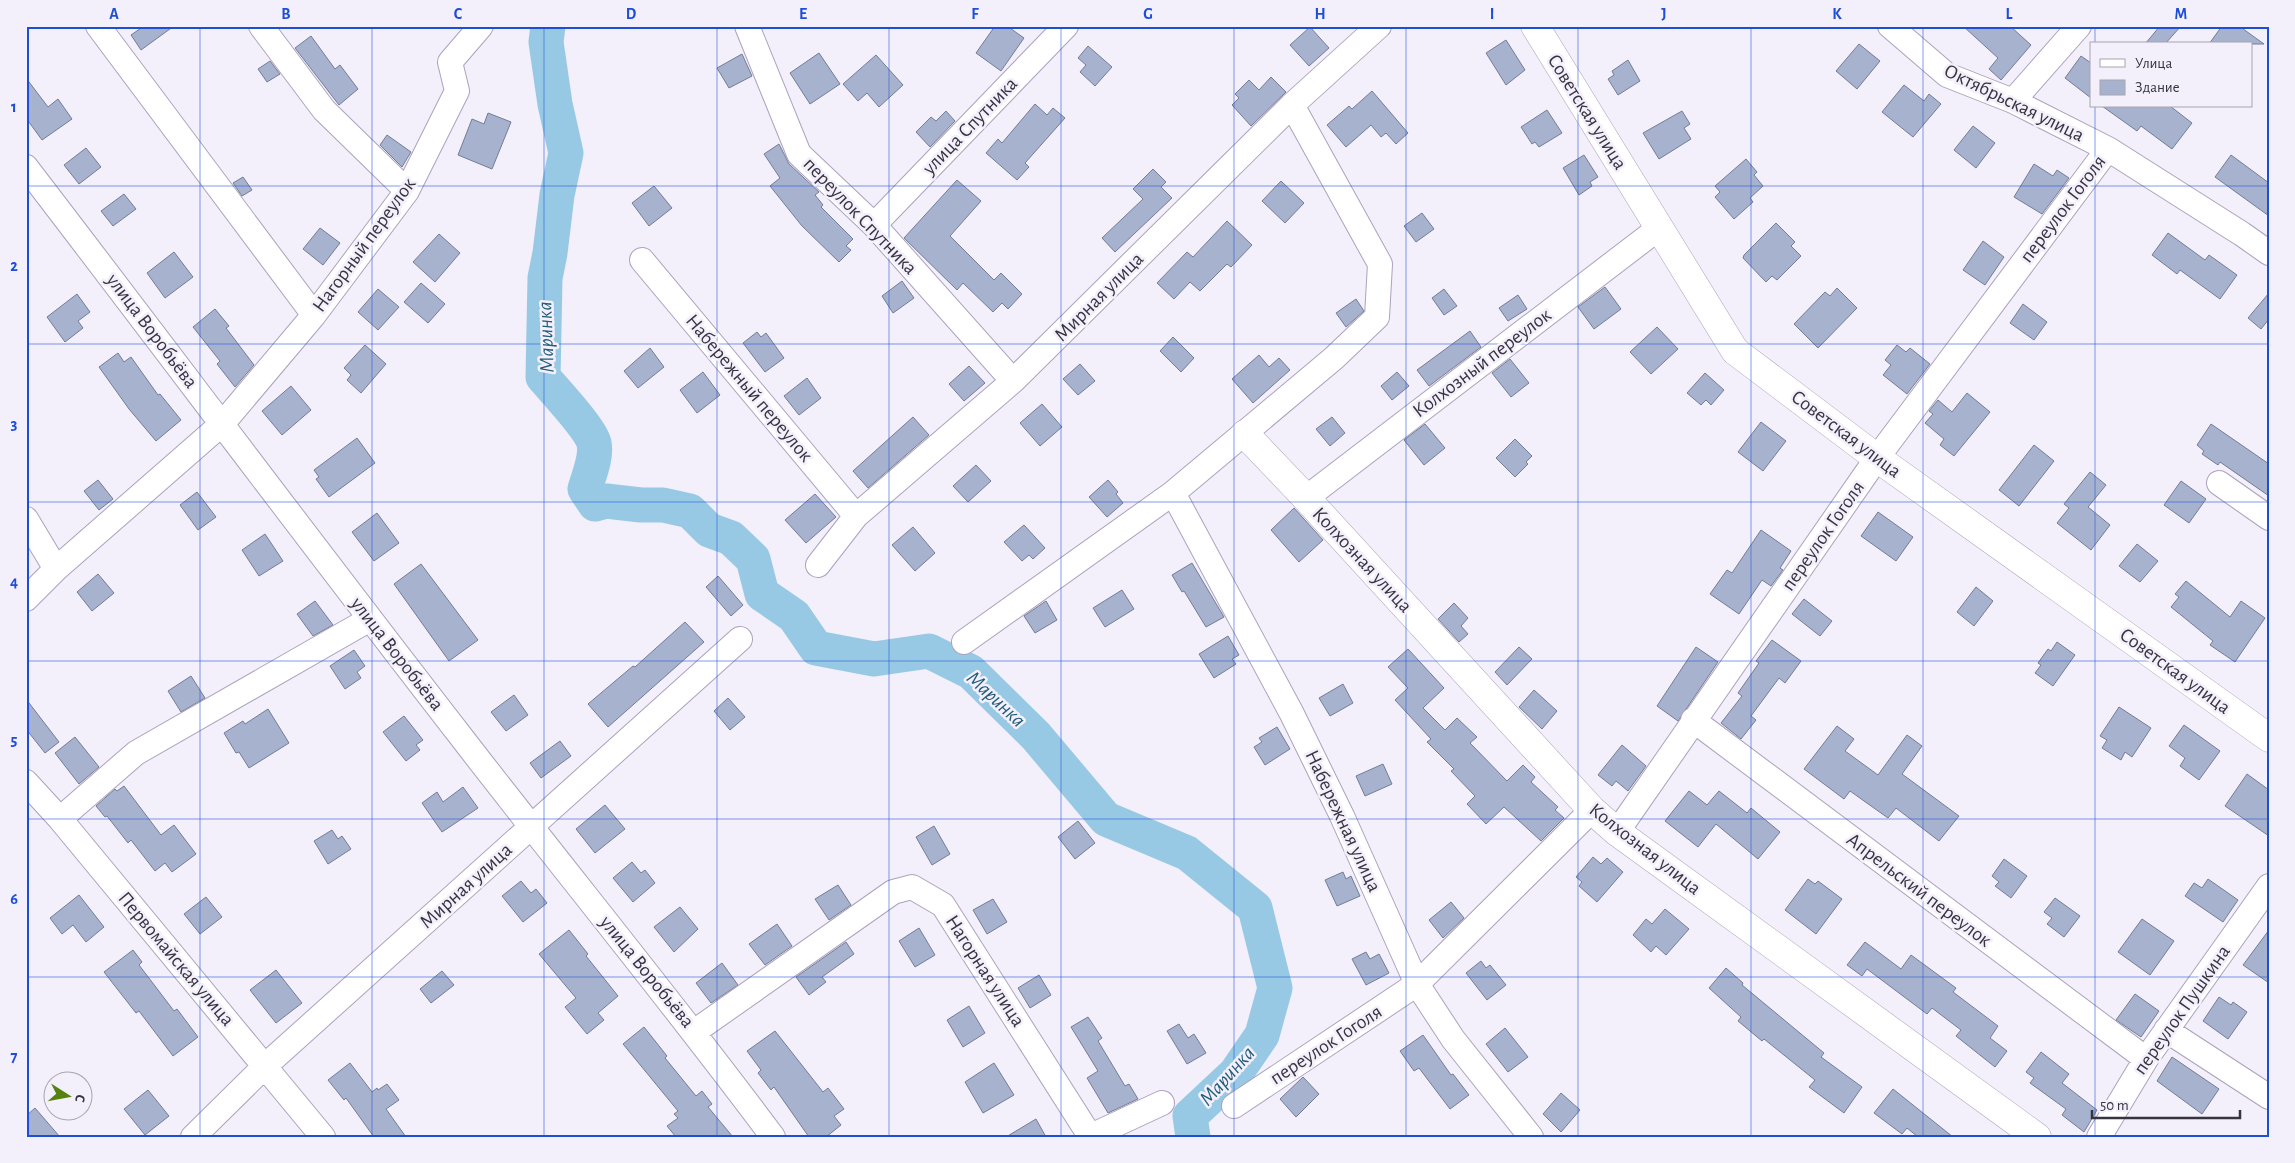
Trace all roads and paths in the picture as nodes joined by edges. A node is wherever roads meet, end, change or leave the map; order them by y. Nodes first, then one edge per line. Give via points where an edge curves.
1 (98, 26) edge
2 (261, 26) edge
3 (481, 26) edge
4 (747, 26) edge
5 (1066, 26) edge
6 (1378, 26) edge
7 (1535, 26) edge
8 (1890, 26) edge
9 (2079, 26) edge
10 (2012, 101) junction
11 (1292, 106) junction
12 (2108, 149) junction
13 (26, 167) edge
14 (407, 191) junction
15 (874, 225) junction
16 (1658, 228) junction
17 (2269, 253) edge
18 (642, 260) dead end
19 (314, 315) junction
20 (1013, 381) junction
21 (223, 423) junction
22 (1245, 434) junction
23 (1877, 458) junction
24 (2219, 483) dead end
25 (1173, 493) junction
26 (1306, 498) junction
27 (856, 516) junction
28 (2269, 518) edge
29 (26, 519) edge
30 (818, 564) dead end
31 (56, 569) junction
32 (26, 600) edge
33 (370, 620) junction
34 (740, 638) dead end
35 (964, 642) dead end
36 (1693, 720) junction
37 (2269, 738) edge
38 (26, 782) edge
39 (1592, 810) junction
40 (60, 819) junction
41 (531, 828) junction
42 (1617, 832) junction
43 (2269, 886) edge
44 (1418, 984) junction
45 (2166, 1030) junction
46 (694, 1032) junction
47 (2146, 1059) junction
48 (265, 1066) junction
49 (2269, 1097) edge
50 (1162, 1103) dead end
51 (1234, 1106) dead end
52 (1090, 1136) edge
53 (193, 1137) edge
54 (323, 1137) edge
55 (773, 1137) edge
56 (1531, 1137) edge
57 (2037, 1137) edge
58 (2099, 1137) edge

1 - 19 street
2 - 14 street via 324,110
3 - 14 street, Нагорный переулок via 450,62 457,91
4 - 15 street, переулок Спутника via 799,154
5 - 15 street, улица Спутника
6 - 11 street, Мирная улица
7 - 16 street, Советская улица
8 - 10 street, Октябрьская улица via 1947,75
9 - 10 street
10 - 12 street, Октябрьская улица
11 - 20 street, Мирная улица
11 - 22 street via 1380,264 1377,317
12 - 17 street, Октябрьская улица
12 - 23 street, переулок Гоголя
13 - 21 street, улица Воробьёва
14 - 19 street, Нагорный переулок
15 - 20 street, переулок Спутника
16 - 23 street, Советская улица via 1735,351
16 - 26 street, Колхозный переулок
18 - 27 street, Набережный переулок
19 - 21 street, Нагорный переулок
20 - 27 street, Мирная улица
21 - 31 street, Нагорный переулок
21 - 33 street, улица Воробьёва
22 - 25 street
22 - 26 street, Колхозная улица
23 - 36 street, переулок Гоголя
23 - 37 street, Советская улица
24 - 28 street
25 - 35 street
25 - 44 street, Набережная улица via 1292,714
26 - 39 street, Колхозная улица
27 - 30 street, Мирная улица
29 - 31 street
31 - 32 street, Нагорный переулок
33 - 40 street via 136,753
33 - 41 street, улица Воробьёва
34 - 41 street, Мирная улица
36 - 42 street, переулок Гоголя
36 - 47 street, Апрельский переулок
38 - 40 street, Первомайская улица
39 - 42 street, Колхозная улица
39 - 44 street, переулок Гоголя
40 - 48 street, Первомайская улица
41 - 46 street, улица Воробьёва
41 - 48 street, Мирная улица
42 - 57 street, Колхозная улица
43 - 45 street, переулок Пушкина
44 - 51 street, переулок Гоголя
44 - 56 street, Набережная улица via 1453,1039
45 - 47 street, переулок Пушкина
45 - 49 street
46 - 52 street, Нагорная улица via 893,892 912,887 943,905
46 - 55 street, улица Воробьёва
47 - 58 street, переулок Пушкина
48 - 53 street, Мирная улица
48 - 54 street, Первомайская улица
50 - 52 street

